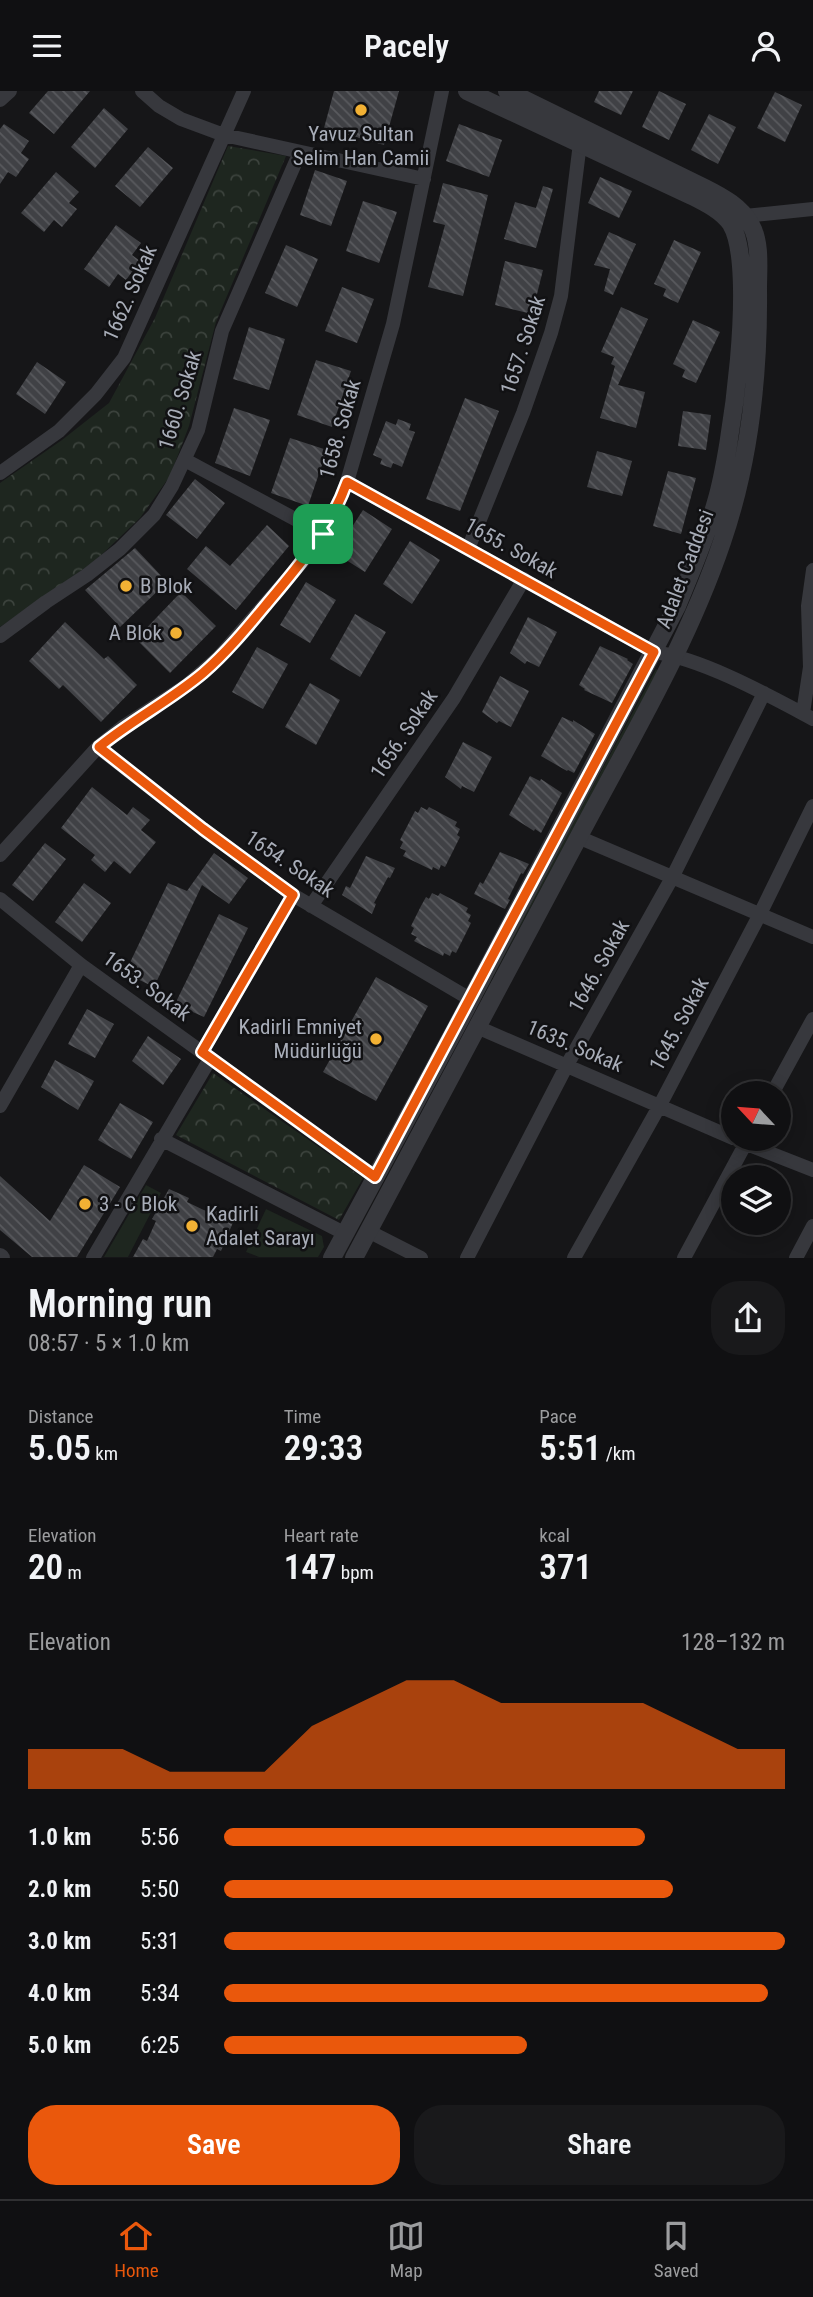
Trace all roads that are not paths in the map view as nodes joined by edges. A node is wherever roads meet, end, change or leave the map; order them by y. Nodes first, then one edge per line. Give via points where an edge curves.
1 (10, 91) edge
2 (142, 91) edge
3 (244, 91) edge
4 (442, 91) edge
5 (467, 91) edge
6 (507, 91) edge
7 (0, 100) edge
8 (223, 135) junction
9 (580, 143) junction
10 (300, 152) junction
11 (424, 179) junction
12 (813, 209) edge
13 (745, 215) junction
14 (185, 460) junction
15 (3, 466) edge
16 (347, 482) junction
17 (323, 534) junction
18 (468, 549) junction
19 (813, 570) edge
20 (524, 579) junction
21 (0, 636) edge
22 (654, 652) junction
23 (677, 655) junction
24 (764, 693) junction
25 (808, 716) edge
26 (99, 747) junction
27 (813, 806) edge
28 (578, 837) junction
29 (0, 855) edge
30 (673, 876) junction
31 (293, 895) junction
32 (0, 899) edge
33 (311, 906) junction
34 (760, 914) junction
35 (813, 936) edge
36 (81, 965) junction
37 (470, 999) junction
38 (813, 1019) edge
39 (477, 1027) junction
40 (206, 1055) junction
41 (567, 1065) junction
42 (779, 1081) edge
43 (660, 1105) junction
44 (0, 1106) edge
45 (721, 1132) edge
46 (161, 1139) junction
47 (735, 1151) edge
48 (767, 1151) edge
49 (813, 1170) edge
50 (375, 1177) junction
51 (813, 1226) edge
52 (368, 1231) junction
53 (344, 1233) junction
54 (93, 1258) edge
55 (331, 1258) edge
56 (354, 1258) edge
57 (421, 1258) edge
58 (467, 1258) edge
59 (574, 1258) edge
60 (684, 1258) edge
61 (796, 1258) edge

1 - 7 street
2 - 8 street via 181,120
3 - 8 street, 1662. Sokak
4 - 11 street, 1658. Sokak
5 - 9 street
6 - 13 street via 705,188
8 - 10 street
8 - 15 street, 1662. Sokak via 124,358 60,431
9 - 18 street, 1657. Sokak via 561,296 551,333
9 - 22 street via 716,210 730,222 738,243 740,338 726,461 700,550
10 - 11 street
10 - 14 street, 1660. Sokak via 222,331 198,430
11 - 16 street, 1658. Sokak via 393,324
12 - 13 street
13 - 23 street, Adalet Caddesi via 755,238 759,326 748,440 721,544
14 - 17 street
14 - 21 street, 1660. Sokak via 154,515 120,549
16 - 17 street, 1658. Sokak
16 - 18 street, 1655. Sokak
17 - 26 street, 1658. Sokak via 218,659
18 - 20 street, 1655. Sokak
19 - 25 street via 808,606
20 - 22 street, 1655. Sokak
20 - 33 street, 1656. Sokak via 454,698
22 - 23 street
22 - 37 street
23 - 24 street
23 - 28 street, Adalet Caddesi
24 - 25 street
24 - 30 street, 1646. Sokak
26 - 29 street, 1658. Sokak
26 - 31 street, 1654. Sokak
27 - 34 street, 1645. Sokak
28 - 30 street
28 - 39 street, Adalet Caddesi
30 - 34 street
30 - 41 street, 1646. Sokak
31 - 33 street, 1654. Sokak
31 - 40 street
32 - 36 street, 1653. Sokak
33 - 37 street, 1654. Sokak
34 - 35 street
34 - 43 street, 1645. Sokak
36 - 40 street, 1653. Sokak
36 - 44 street
37 - 50 street
38 - 42 street
39 - 41 street, 1635. Sokak
39 - 52 street, Adalet Caddesi
40 - 46 street
40 - 50 street, 1653. Sokak
41 - 43 street, 1635. Sokak
41 - 58 street, 1646. Sokak
43 - 45 street, 1635. Sokak
43 - 59 street, 1645. Sokak
46 - 53 street
46 - 54 street
47 - 60 street
48 - 49 street, 1635. Sokak
50 - 53 street
51 - 61 street
52 - 56 street, Adalet Caddesi
52 - 57 street
53 - 55 street

